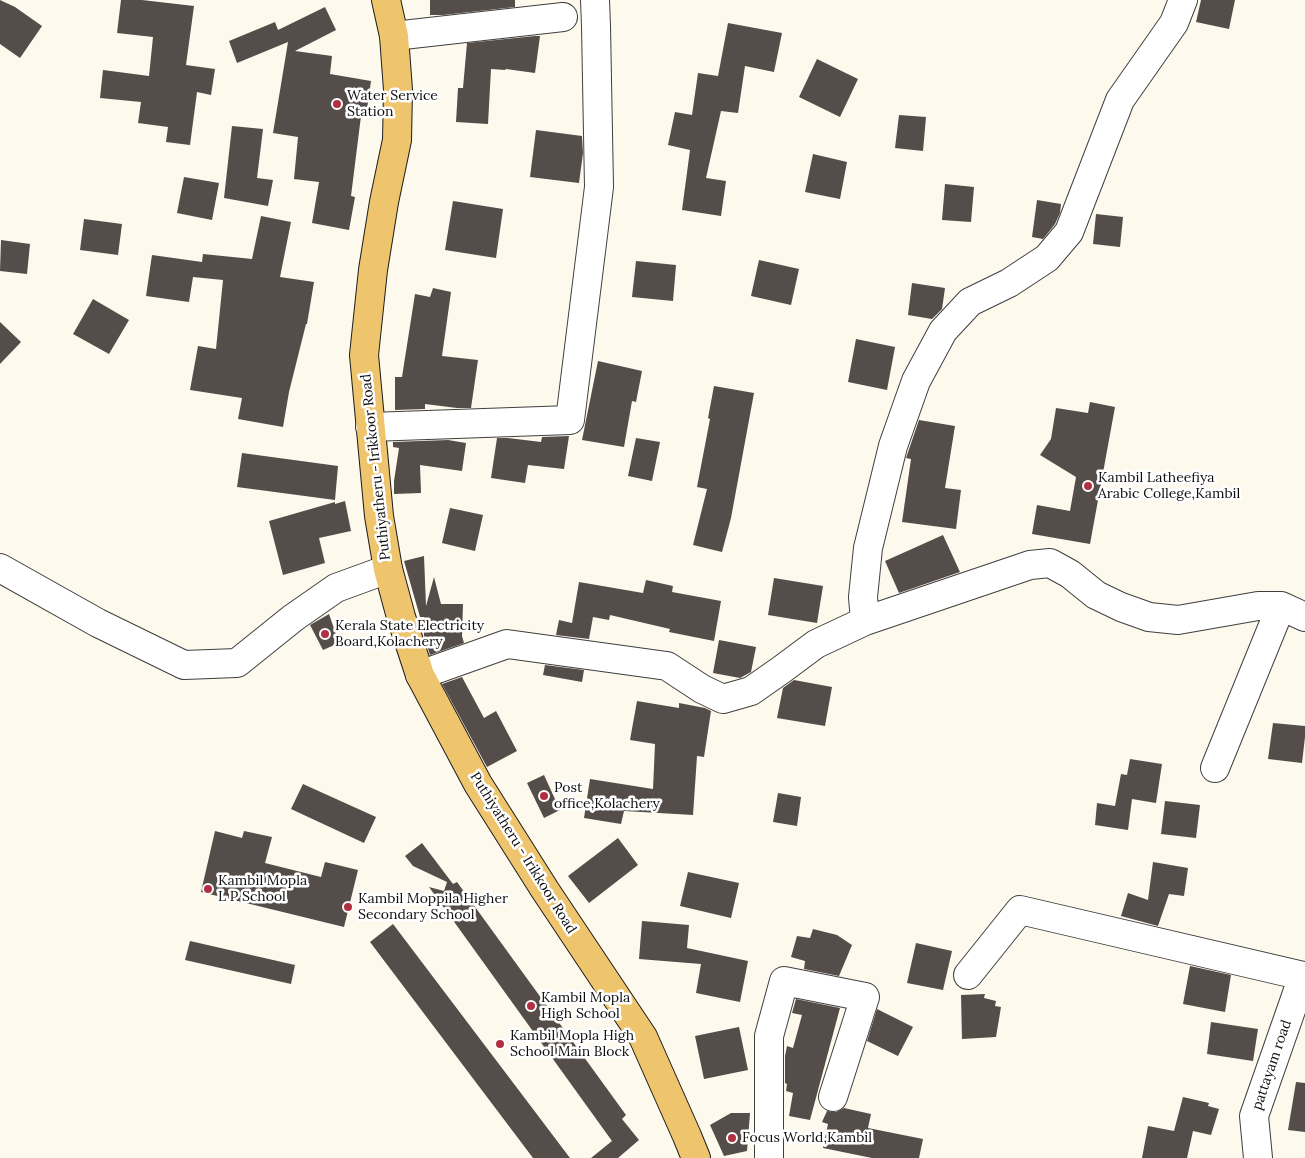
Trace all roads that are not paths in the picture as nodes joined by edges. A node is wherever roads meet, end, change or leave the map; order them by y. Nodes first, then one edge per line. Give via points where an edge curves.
1 (386, 0) edge
2 (594, 0) edge
3 (1183, 0) edge
4 (563, 17) dead end
5 (394, 36) junction
6 (370, 426) junction
7 (0, 568) edge
8 (388, 569) junction
9 (1280, 606) junction
10 (1305, 617) edge
11 (865, 621) junction
12 (420, 675) junction
13 (1215, 768) dead end
14 (968, 975) dead end
15 (1304, 977) edge
16 (833, 1097) dead end
17 (696, 1158) edge
18 (769, 1158) edge
19 (1258, 1158) edge

1 - 5 main road, Puthiyatheru - Irikkoor Road
2 - 6 street via 599,187 570,420
3 - 11 street via 1174,24 1120,100 1069,232 1048,258 1009,283 970,302 943,331 916,381 893,446 868,548 863,597
4 - 5 street
5 - 6 main road, Puthiyatheru - Irikkoor Road via 397,140 373,270 364,355
6 - 8 main road, Puthiyatheru - Irikkoor Road
7 - 8 street via 184,666 237,663 336,588
8 - 12 main road, Puthiyatheru - Irikkoor Road
9 - 10 street
9 - 11 street via 1258,606 1178,620 1149,617 1096,595 1050,563 1030,565
9 - 13 street
11 - 12 street via 816,644 752,691 723,699 667,666 507,644
12 - 17 main road, Puthiyatheru - Irikkoor Road via 478,784 643,1037
14 - 15 street via 1020,910
15 - 19 street, pattayam road via 1254,1116
16 - 18 street via 865,997 784,981 769,1036

